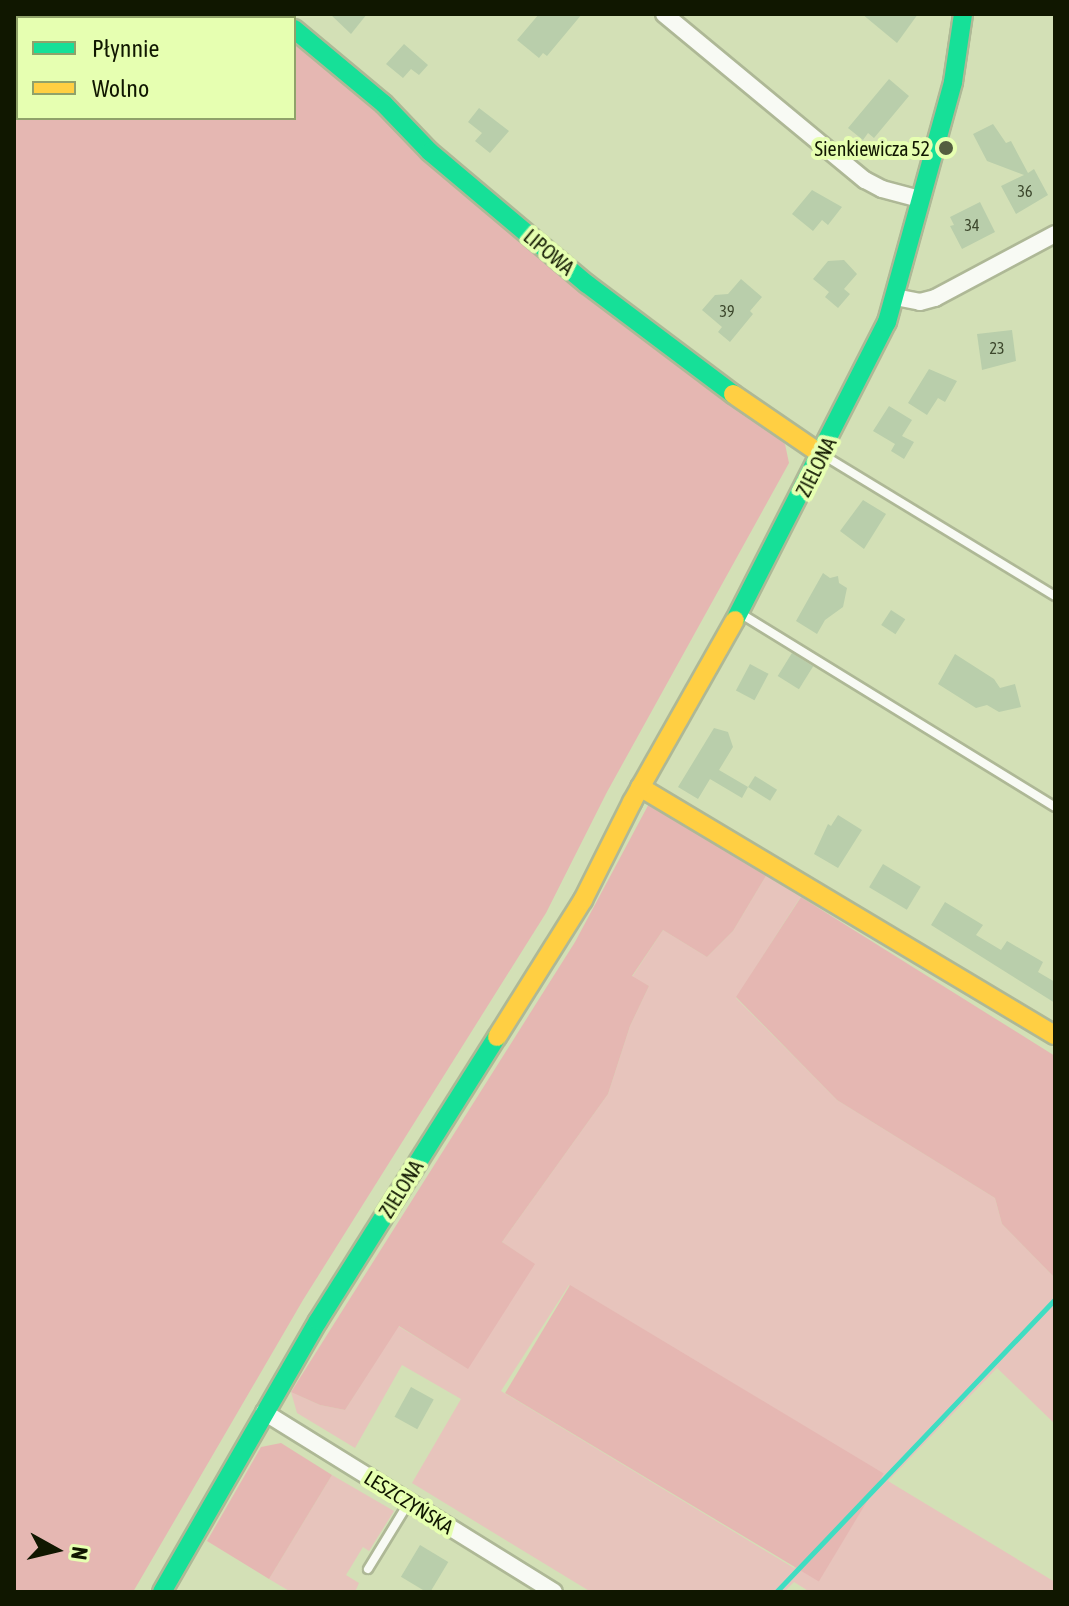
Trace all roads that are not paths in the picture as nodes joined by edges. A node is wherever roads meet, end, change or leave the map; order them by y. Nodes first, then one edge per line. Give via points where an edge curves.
1 (664, 14) edge
2 (963, 14) edge
3 (296, 31) edge
4 (919, 199) junction
5 (1055, 234) edge
6 (895, 297) junction
7 (822, 455) junction
8 (1055, 596) edge
9 (739, 613) junction
10 (640, 787) junction
11 (1055, 807) edge
12 (1055, 1035) edge
13 (264, 1412) junction
14 (409, 1502) junction
15 (368, 1569) dead end
16 (162, 1592) edge
17 (554, 1592) edge

1 - 4 street via 865,180
2 - 4 street, ZIELONA via 953,82
3 - 7 street, LIPOWA via 587,284
4 - 6 street, ZIELONA
5 - 6 street via 935,298 920,302
6 - 7 street, ZIELONA via 876,348
7 - 8 lane
7 - 9 street, ZIELONA
9 - 10 street, ZIELONA
9 - 11 lane
10 - 12 street
10 - 13 street, ZIELONA via 553,950
13 - 14 street, LESZCZYŃSKA
13 - 16 street, ZIELONA
14 - 15 lane
14 - 17 street, LESZCZYŃSKA

